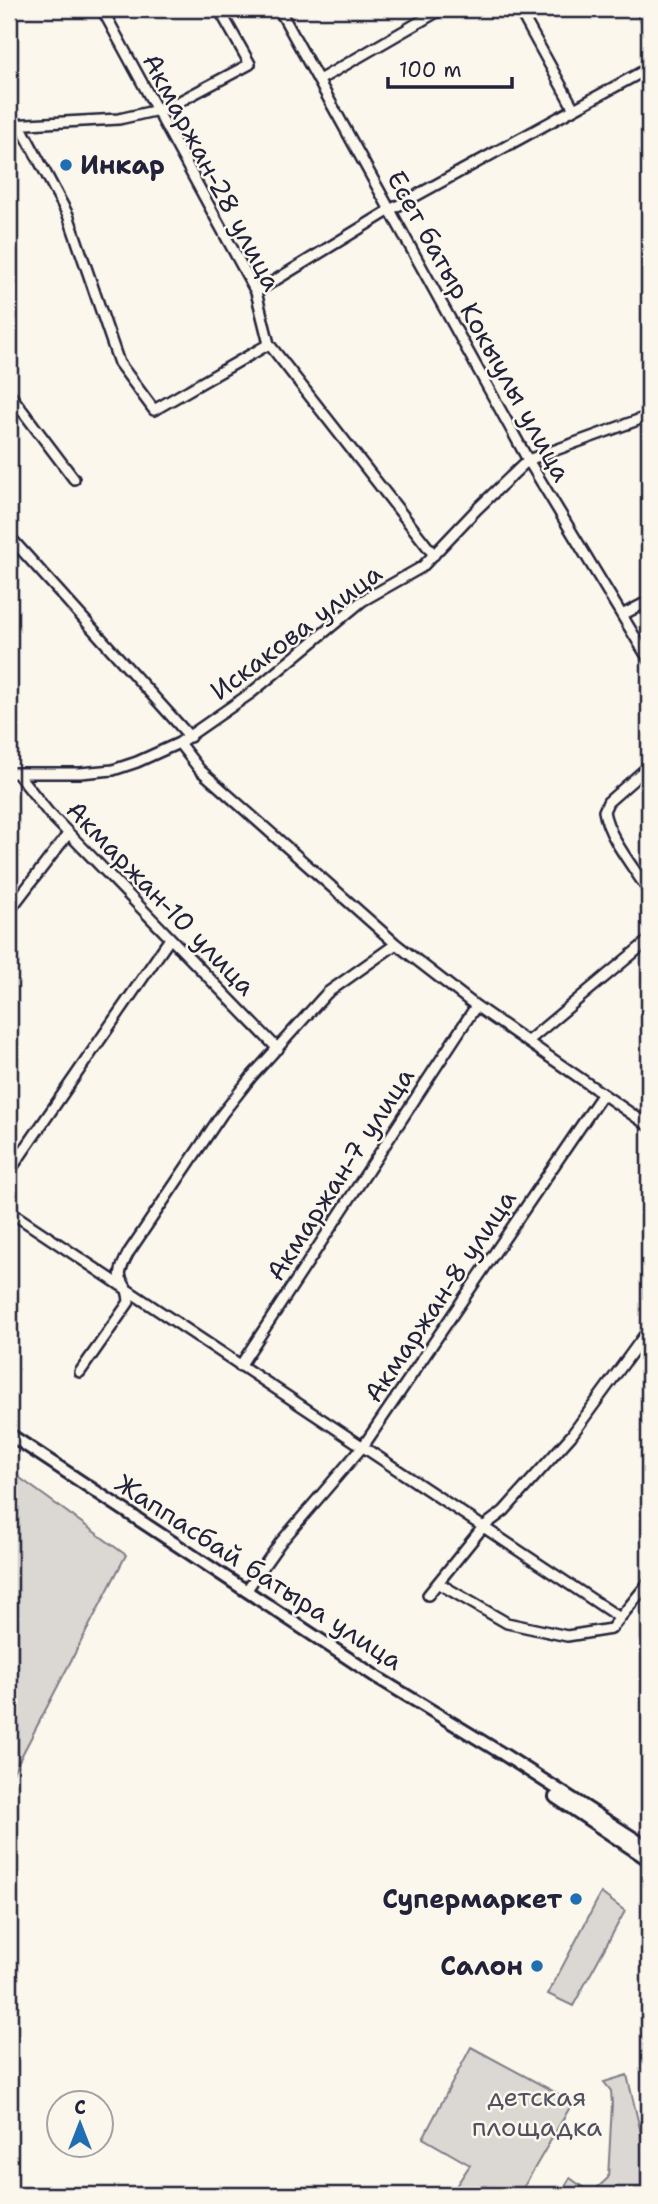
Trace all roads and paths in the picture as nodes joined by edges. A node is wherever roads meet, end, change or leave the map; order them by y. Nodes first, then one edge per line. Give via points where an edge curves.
1 (102, 9) edge
2 (219, 9) edge
3 (279, 9) edge
4 (442, 9) edge
5 (519, 9) edge
6 (640, 9) edge
7 (649, 24) edge
8 (649, 68) edge
9 (319, 80) junction
10 (574, 109) junction
11 (158, 110) junction
12 (9, 125) edge
13 (20, 125) junction
14 (390, 210) junction
15 (256, 292) junction
16 (269, 344) junction
17 (9, 393) edge
18 (649, 416) edge
19 (528, 460) junction
20 (74, 479) dead end
21 (9, 536) edge
22 (434, 555) junction
23 (649, 601) edge
24 (622, 615) junction
25 (649, 660) edge
26 (190, 737) junction
27 (179, 743) junction
28 (649, 766) edge
29 (13, 773) edge
30 (68, 834) junction
31 (649, 892) edge
32 (9, 911) edge
33 (169, 940) junction
34 (649, 940) edge
35 (396, 944) junction
36 (476, 1006) junction
37 (528, 1041) junction
38 (278, 1049) junction
39 (602, 1095) junction
40 (649, 1126) edge
41 (9, 1172) edge
42 (9, 1211) edge
43 (129, 1291) junction
44 (649, 1329) edge
45 (240, 1366) junction
46 (80, 1372) dead end
47 (9, 1434) edge
48 (364, 1445) junction
49 (483, 1527) junction
50 (438, 1583) junction
51 (649, 1583) edge
52 (246, 1591) junction
53 (428, 1595) dead end
54 (620, 1618) junction
55 (486, 1745) junction
56 (649, 1848) edge
57 (649, 1860) edge

1 - 11 street, Акмаржан-28 улица
2 - 11 street via 250,64
3 - 9 street, Есет батыр Кокыулы улица
4 - 9 street
5 - 10 street
6 - 7 street
8 - 10 street
9 - 14 street, Есет батыр Кокыулы улица
10 - 14 street
11 - 13 street via 119,119
11 - 15 street, Акмаржан-28 улица
12 - 13 street
13 - 16 street via 68,215 119,363 154,410
14 - 15 street
14 - 19 street, Есет батыр Кокыулы улица
15 - 16 street, Акмаржан-28 улица
16 - 22 street, Акмаржан-28 улица
17 - 20 street
18 - 19 street, Искакова улица
19 - 22 street, Искакова улица
19 - 24 street, Есет батыр Кокыулы улица
21 - 26 street
22 - 26 street, Искакова улица via 422,567 362,601
23 - 24 street
24 - 25 street, Есет батыр Кокыулы улица
26 - 27 street, Искакова улица
27 - 29 street, Искакова улица via 113,770
27 - 35 street via 200,770
28 - 31 street via 608,802 604,811
29 - 30 street, Акмаржан-10 улица
30 - 32 street
30 - 33 street, Акмаржан-10 улица
33 - 38 street, Акмаржан-10 улица
33 - 41 street
34 - 37 street
35 - 36 street
35 - 38 street via 327,993
36 - 37 street
36 - 45 street, Акмаржан-7 улица
37 - 39 street
38 - 43 street via 222,1114 130,1252 120,1269 120,1279
39 - 40 street
39 - 48 street, Акмаржан-8 улица
42 - 43 street
43 - 45 street
43 - 46 street via 129,1302
44 - 49 street via 572,1436 504,1511
45 - 48 street
47 - 52 main road, Жаппасбай батыра улица
48 - 49 street
48 - 52 street, Акмаржан-8 улица
49 - 50 street
49 - 54 street
50 - 53 street
50 - 54 street via 507,1623 567,1636 611,1629
51 - 54 street
52 - 55 main road, Жаппасбай батыра улица
55 - 56 main road
55 - 57 main road

